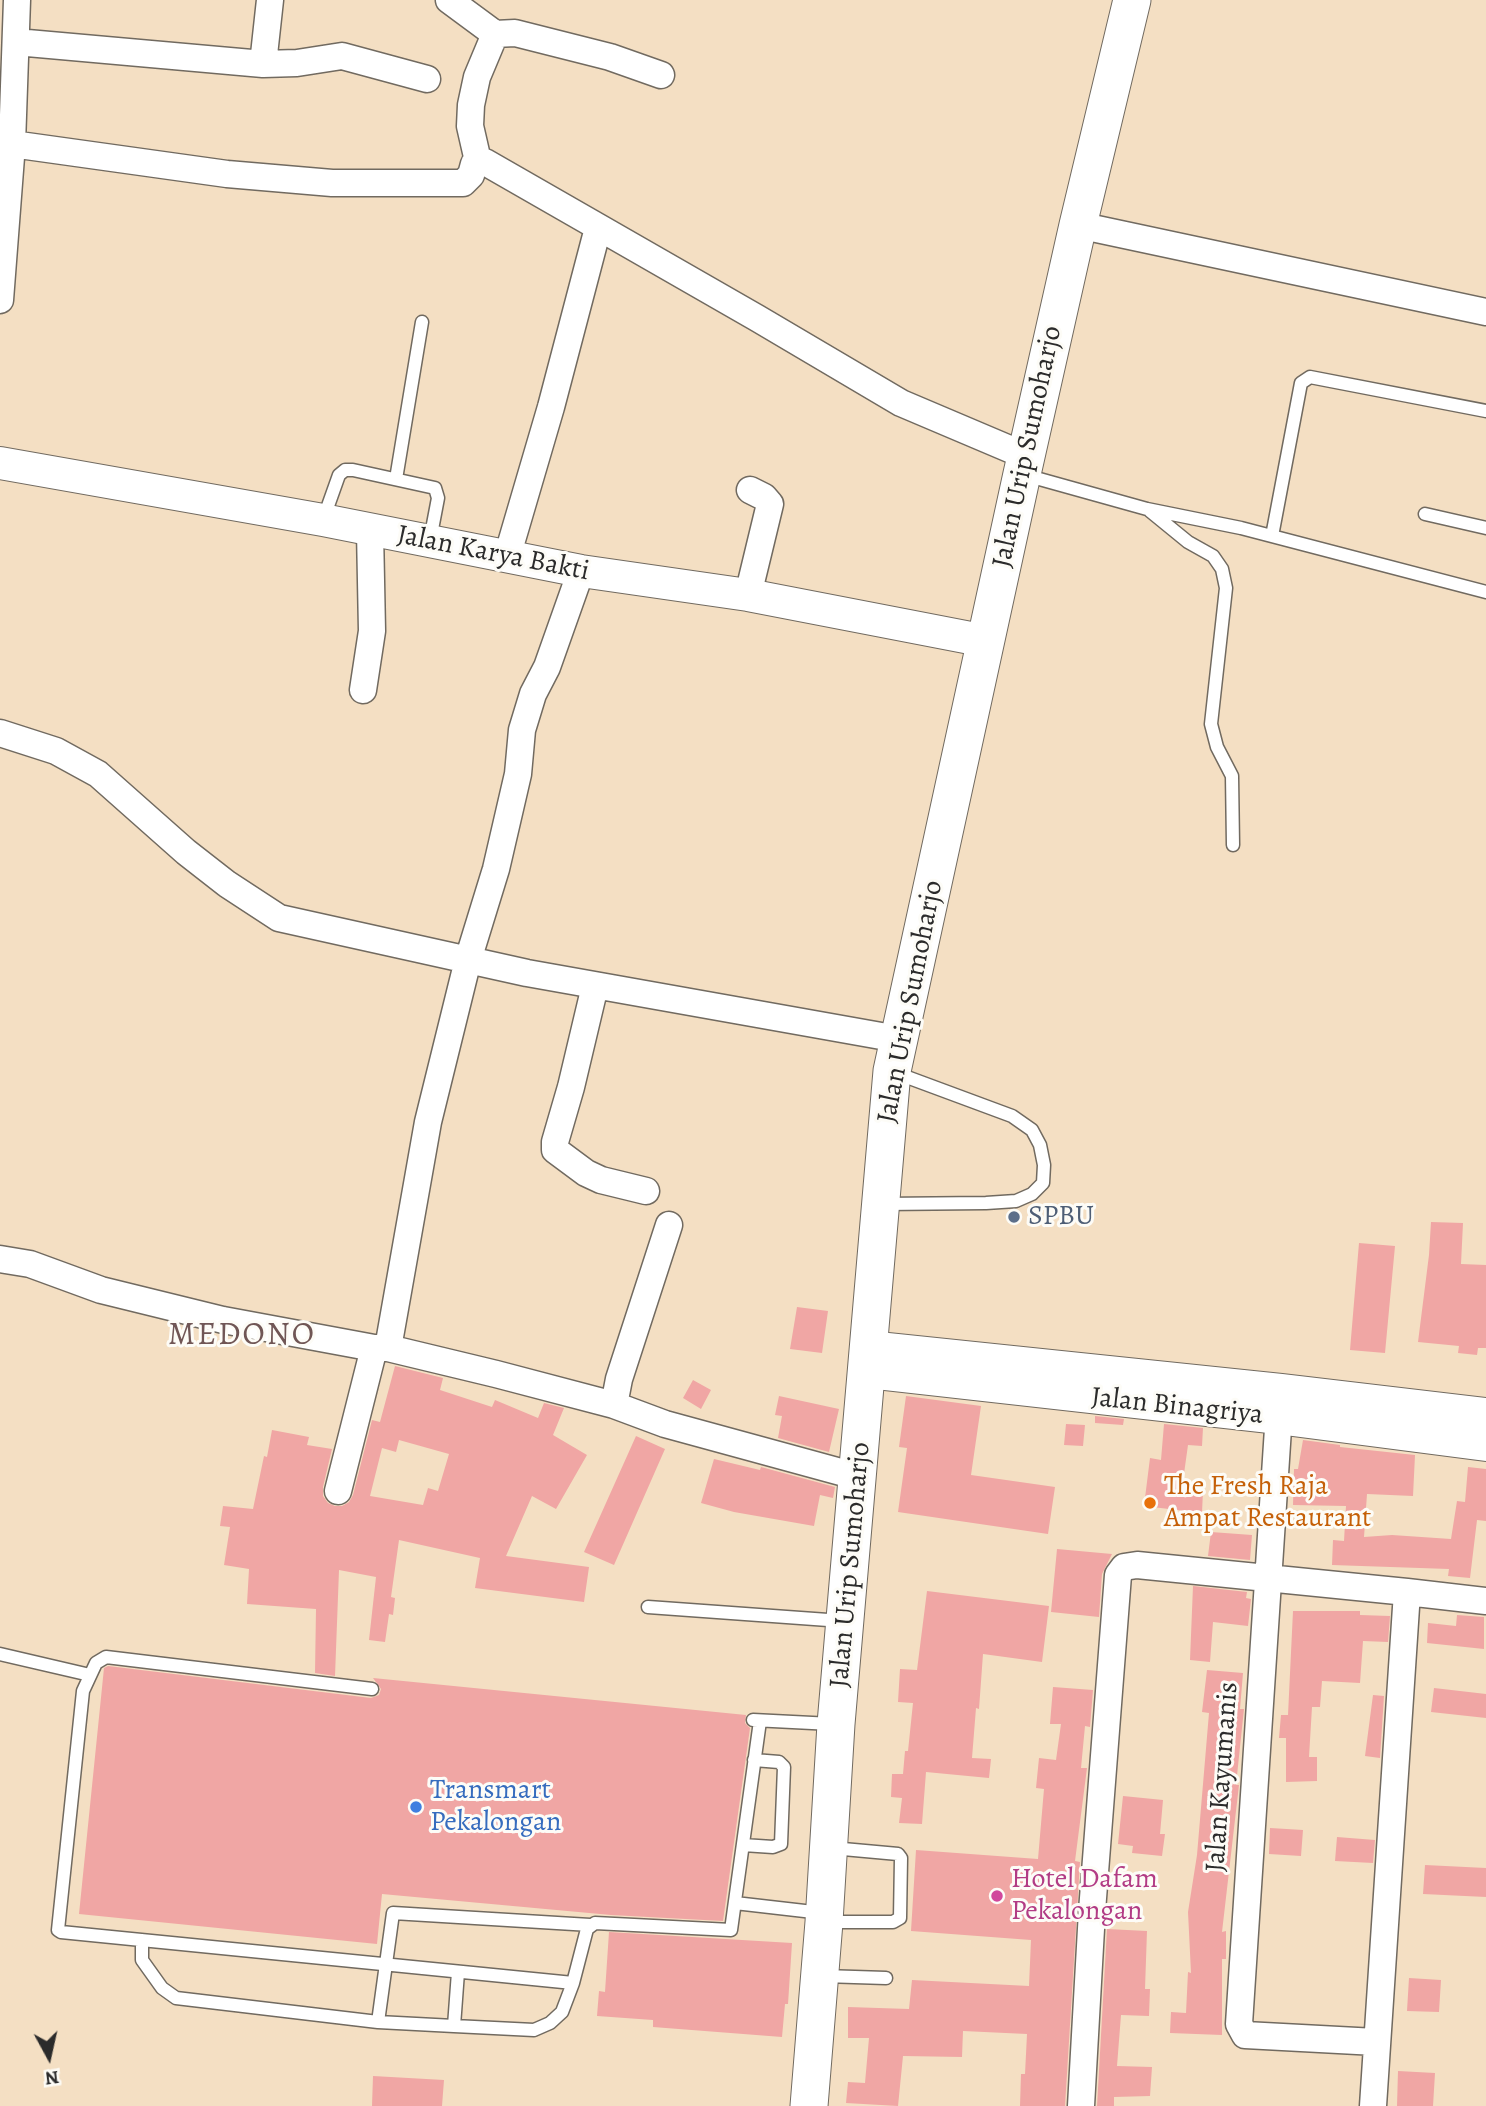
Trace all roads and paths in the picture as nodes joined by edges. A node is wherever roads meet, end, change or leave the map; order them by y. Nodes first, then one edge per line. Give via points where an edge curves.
1 (17, 0) edge
2 (271, 0) edge
3 (449, 0) edge
4 (1132, 0) edge
5 (495, 34) junction
6 (16, 42) junction
7 (263, 64) junction
8 (660, 75) dead end
9 (427, 79) dead end
10 (7, 156) edge
11 (478, 161) junction
12 (1078, 225) junction
13 (598, 228) junction
14 (0, 300) edge
15 (1486, 312) edge
16 (422, 322) dead end
17 (1486, 411) edge
18 (0, 463) edge
19 (1024, 465) junction
20 (396, 479) junction
21 (750, 490) dead end
22 (1147, 509) junction
23 (1425, 514) dead end
24 (323, 520) junction
25 (1486, 528) edge
26 (370, 531) junction
27 (1272, 536) junction
28 (430, 541) junction
29 (507, 556) junction
30 (581, 571) junction
31 (1486, 592) edge
32 (748, 595) junction
33 (986, 641) junction
34 (363, 690) dead end
35 (0, 733) edge
36 (1233, 845) dead end
37 (468, 960) junction
38 (595, 986) junction
39 (895, 1055) junction
40 (646, 1191) dead end
41 (881, 1204) junction
42 (669, 1225) dead end
43 (0, 1259) edge
44 (381, 1348) junction
45 (868, 1359) junction
46 (1280, 1404) junction
47 (614, 1405) junction
48 (1453, 1411) junction
49 (1486, 1414) edge
50 (1447, 1441) junction
51 (1486, 1445) edge
52 (859, 1477) junction
53 (338, 1491) dead end
54 (1267, 1578) junction
55 (1407, 1592) junction
56 (1486, 1601) edge
57 (648, 1607) dead end
58 (846, 1621) junction
59 (0, 1654) edge
60 (90, 1675) junction
61 (372, 1689) dead end
62 (836, 1724) junction
63 (754, 1760) junction
64 (743, 1845) junction
65 (828, 1848) junction
66 (735, 1903) junction
67 (824, 1918) junction
68 (590, 1925) junction
69 (142, 1940) junction
70 (384, 1965) junction
71 (458, 1972) junction
72 (819, 1976) junction
73 (886, 1978) dead end
74 (573, 1983) junction
75 (378, 2022) junction
76 (454, 2026) junction
77 (1376, 2042) junction
78 (808, 2106) edge
79 (1082, 2106) edge
80 (1373, 2106) edge

1 - 6 street
2 - 7 street
3 - 5 street
4 - 12 main road, Jalan Urip Sumoharjo
5 - 8 street via 515,33
5 - 11 street via 471,105 470,126
6 - 7 street
6 - 10 street
7 - 9 street via 342,56
10 - 11 street via 332,183 463,183
10 - 14 street
11 - 13 street
12 - 15 street
12 - 19 main road, Jalan Urip Sumoharjo
13 - 19 street via 901,403
13 - 29 street
16 - 20 lane
17 - 27 lane via 1310,377 1301,383
18 - 24 street, Jalan Karya Bakti
19 - 22 lane
19 - 33 main road, Jalan Urip Sumoharjo
20 - 24 lane via 345,470
20 - 28 lane via 437,491
21 - 32 street via 770,504
22 - 27 lane
22 - 36 lane via 1213,556 1222,569 1226,588 1211,724 1232,776
23 - 25 lane
24 - 26 street, Jalan Karya Bakti
26 - 28 street, Jalan Karya Bakti
26 - 34 street via 372,631
27 - 31 lane
28 - 29 street, Jalan Karya Bakti
29 - 30 street, Jalan Karya Bakti
30 - 32 street, Jalan Karya Bakti
30 - 37 street via 522,730 518,774 496,869
32 - 33 street, Jalan Karya Bakti
33 - 39 main road, Jalan Urip Sumoharjo
35 - 37 street via 56,751 98,774 186,852 279,918
37 - 38 street
37 - 44 street via 428,1122
38 - 39 street
38 - 40 street via 554,1146 586,1174
39 - 41 main road, Jalan Urip Sumoharjo
39 - 41 lane via 1032,1130 1040,1144 1043,1183 1016,1200
41 - 45 main road, Jalan Urip Sumoharjo
42 - 47 street
43 - 44 street via 223,1320
44 - 47 street
44 - 53 street
45 - 46 street, Jalan Binagriya
45 - 52 main road, Jalan Urip Sumoharjo
46 - 48 street, Jalan Binagriya
46 - 50 street, Jalan Binagriya
46 - 54 street, Jalan Kayumanis
47 - 52 street via 665,1424
48 - 49 street, Jalan Binagriya
48 - 50 street
50 - 51 street, Jalan Binagriya
52 - 58 main road, Jalan Urip Sumoharjo
54 - 55 street
54 - 77 street, Jalan Kayumanis via 1239,2024 1245,2035
54 - 79 street via 1137,1565 1124,1567 1118,1575
55 - 56 street
55 - 77 street
57 - 58 lane
58 - 62 main road, Jalan Urip Sumoharjo
59 - 60 lane
60 - 61 lane via 106,1657
60 - 69 lane via 83,1691 58,1930
62 - 63 lane via 756,1721
62 - 65 main road, Jalan Urip Sumoharjo
63 - 64 lane
63 - 64 lane via 779,1762 784,1767 781,1844
64 - 66 lane
65 - 67 main road, Jalan Urip Sumoharjo
65 - 67 lane via 898,1854 900,1917 893,1922
66 - 67 lane
66 - 68 lane via 730,1931
67 - 72 main road, Jalan Urip Sumoharjo
68 - 70 lane via 395,1913
68 - 74 lane
69 - 70 lane
69 - 75 lane via 142,1960 162,1988 176,1998
70 - 71 lane
70 - 75 lane
71 - 74 lane
71 - 76 lane
72 - 73 lane
72 - 78 main road, Jalan Urip Sumoharjo
74 - 76 lane via 562,2012 550,2024 534,2030
75 - 76 lane
77 - 80 street

